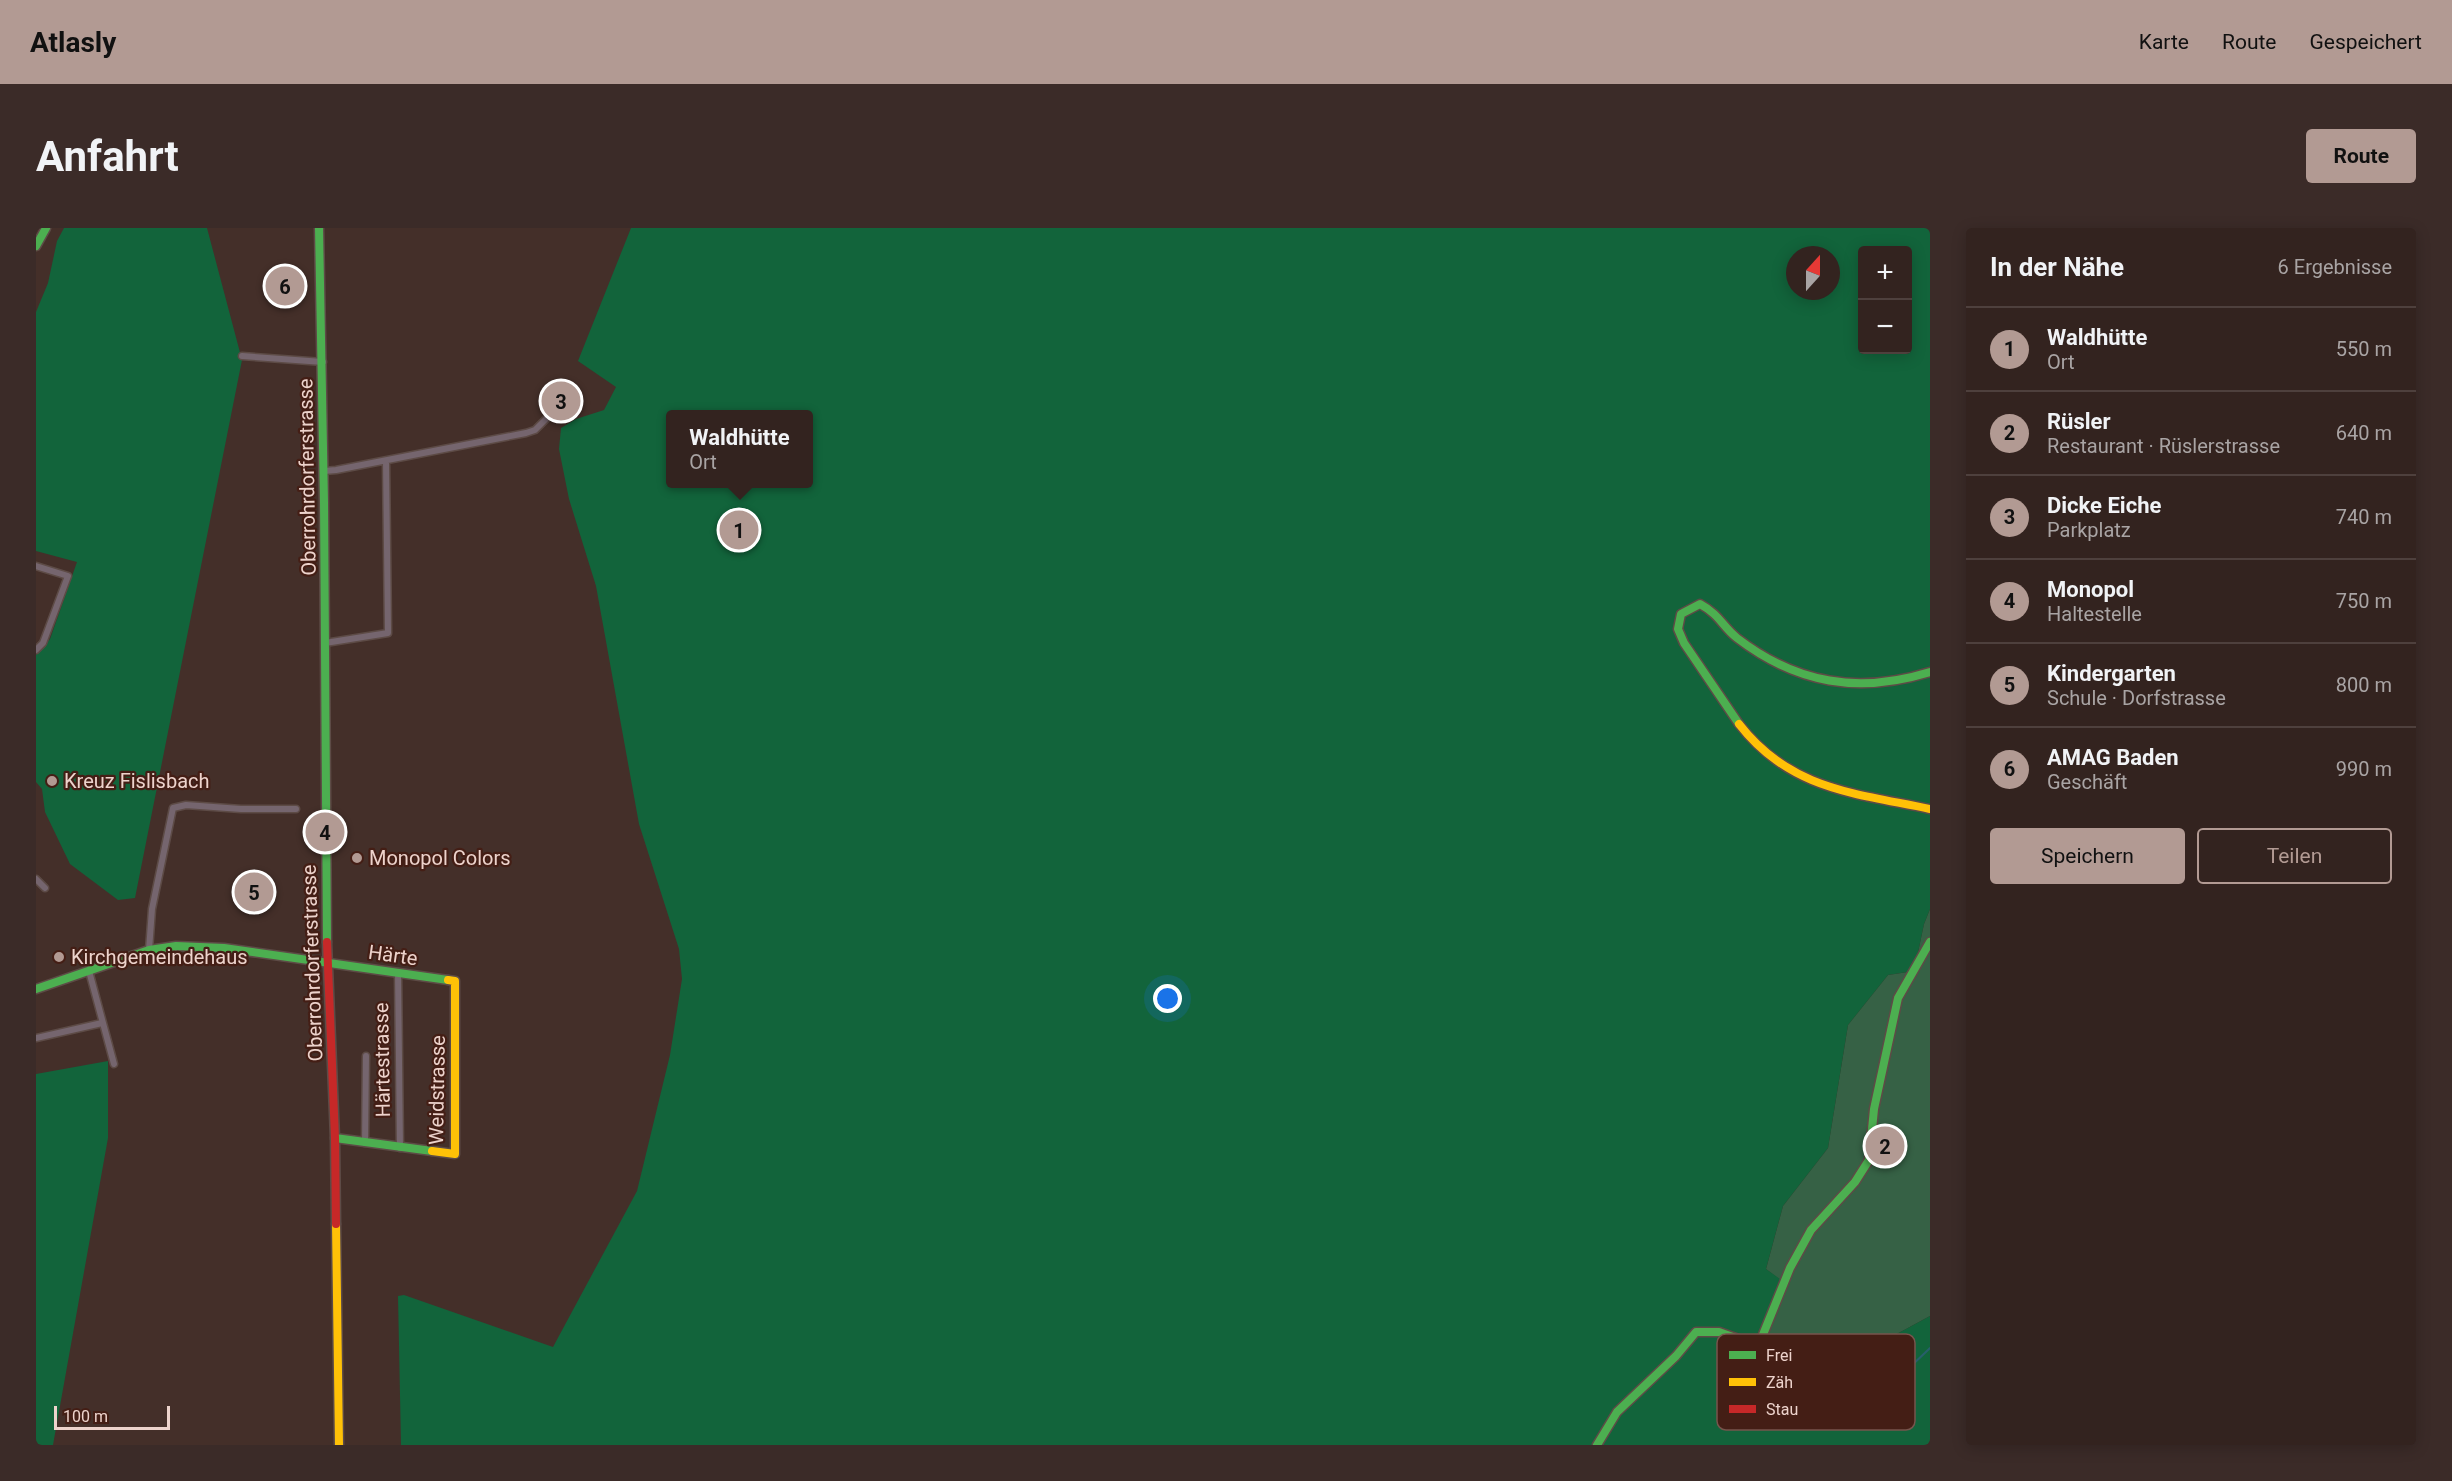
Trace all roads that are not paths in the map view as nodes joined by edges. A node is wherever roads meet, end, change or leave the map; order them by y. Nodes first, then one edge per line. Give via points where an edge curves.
1 (46, 228) edge
2 (319, 228) edge
3 (36, 246) edge
4 (242, 356) dead end
5 (323, 362) junction
6 (548, 417) dead end
7 (386, 461) junction
8 (324, 471) junction
9 (36, 566) edge
10 (325, 643) junction
11 (36, 650) edge
12 (1930, 672) edge
13 (296, 809) dead end
14 (1930, 809) edge
15 (36, 879) edge
16 (45, 888) dead end
17 (1930, 942) edge
18 (149, 950) junction
19 (327, 962) junction
20 (89, 971) junction
21 (398, 972) junction
22 (455, 981) joint
23 (36, 989) edge
24 (102, 1023) junction
25 (36, 1038) edge
26 (366, 1056) dead end
27 (114, 1064) dead end
28 (335, 1138) junction
29 (366, 1143) junction
30 (400, 1148) junction
31 (1724, 1334) edge
32 (1763, 1334) edge
33 (339, 1445) edge
34 (1597, 1445) edge

1 - 3 street
2 - 5 street, Oberrohrdorferstrasse
4 - 5 street
5 - 8 street, Oberrohrdorferstrasse
6 - 7 street via 526,434
7 - 8 street
7 - 10 street via 388,633
8 - 10 street, Oberrohrdorferstrasse
9 - 11 street via 68,576 43,643
10 - 19 street, Oberrohrdorferstrasse
12 - 14 street via 1888,683 1848,684 1819,679 1793,671 1754,650 1700,604 1681,614 1678,629 1684,643 1736,722 1771,758 1825,787
13 - 18 street via 186,805 173,808 152,909
15 - 16 street
17 - 32 street via 1898,998 1874,1109 1869,1160 1856,1182 1811,1230 1790,1268
18 - 19 street, Härte via 176,946 224,948
18 - 20 street, Härte
19 - 21 street, Härte
19 - 28 street, Oberrohrdorferstrasse
20 - 23 street, Härte
20 - 24 street
21 - 22 street, Härte
21 - 30 street, Härtestrasse
22 - 30 street, Weidstrasse via 455,1154
24 - 25 street
24 - 27 street
26 - 29 street
28 - 29 street, Weidstrasse
28 - 33 street, Oberrohrdorferstrasse
29 - 30 street, Weidstrasse
31 - 34 street via 1714,1330 1696,1332 1677,1356 1617,1412

